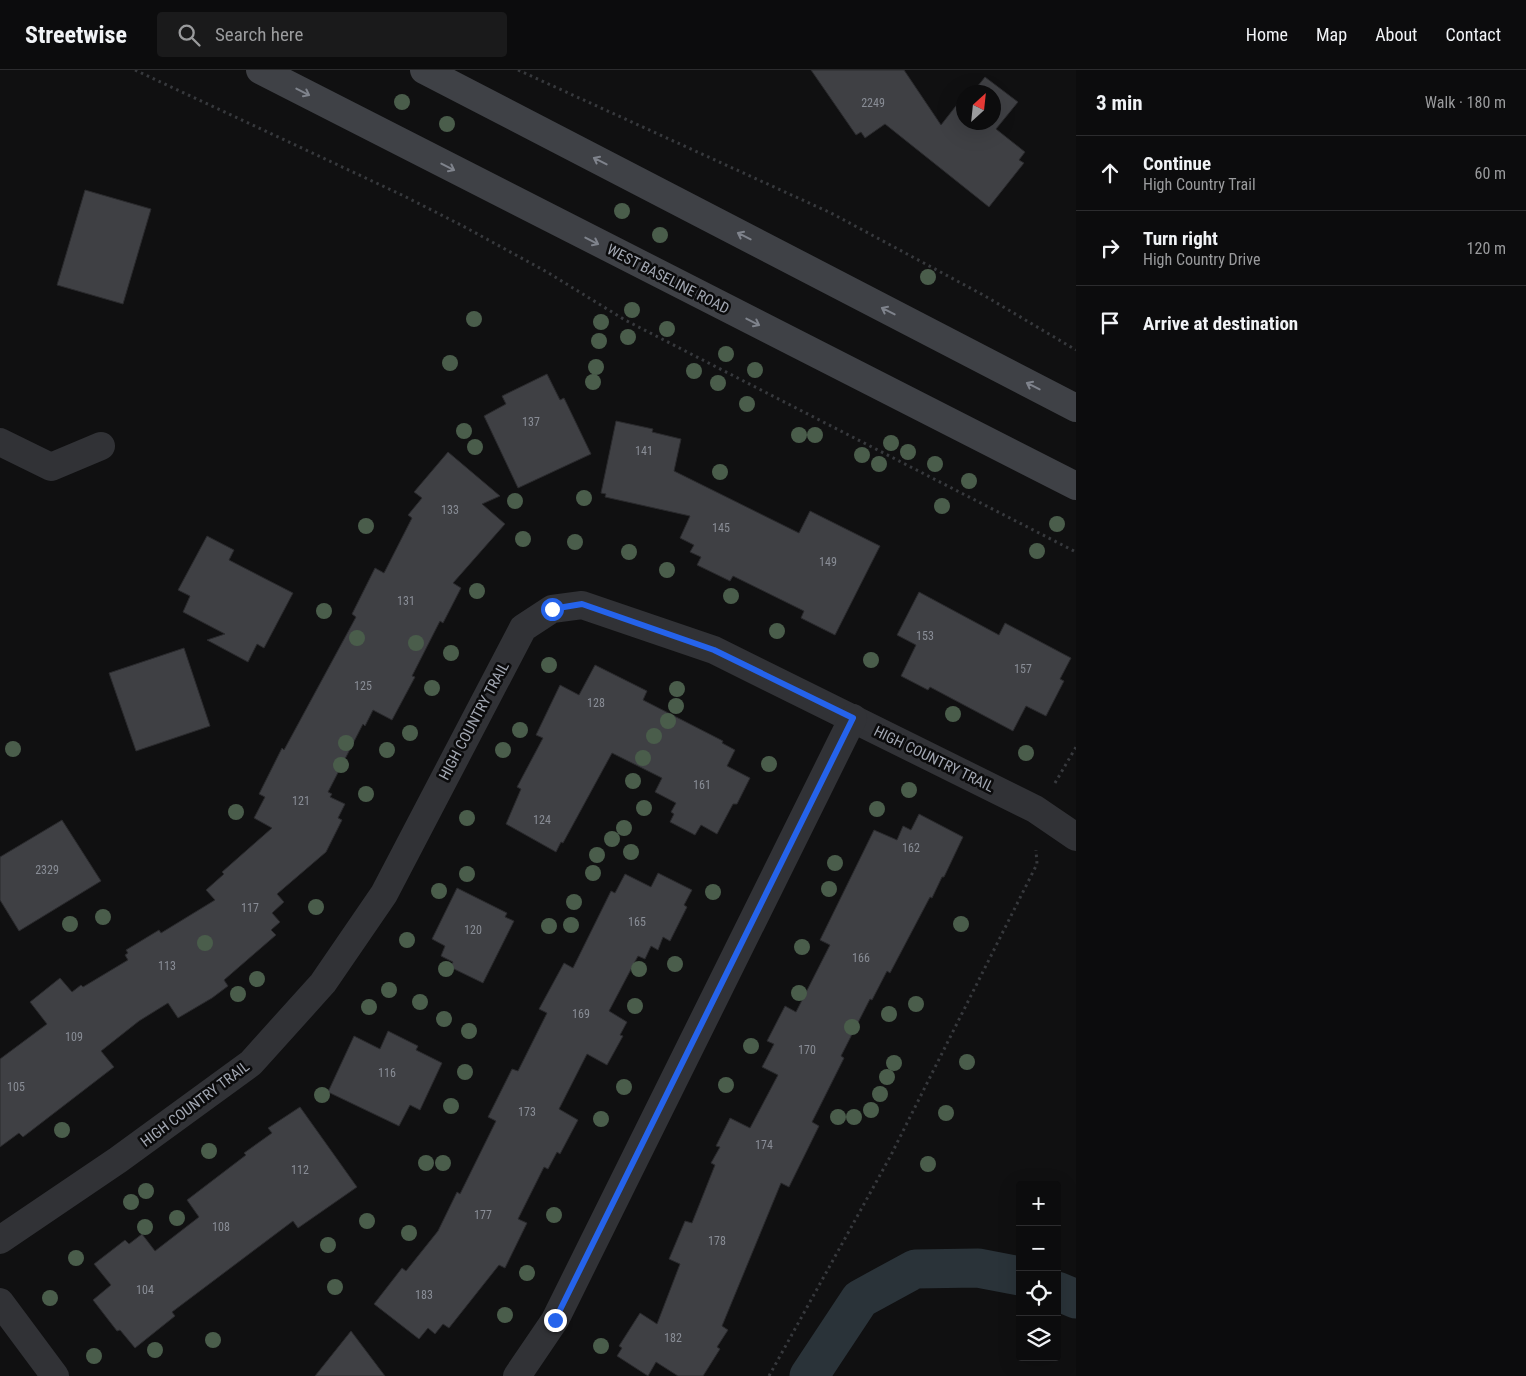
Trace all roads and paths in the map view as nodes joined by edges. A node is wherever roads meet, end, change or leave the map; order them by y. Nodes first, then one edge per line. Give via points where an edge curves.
1 (135, 70) edge
2 (260, 70) edge
3 (424, 70) edge
4 (518, 70) edge
5 (1076, 350) edge
6 (1076, 408) edge
7 (0, 442) edge
8 (101, 446) dead end
9 (1076, 486) edge
10 (1076, 552) edge
11 (853, 718) junction
12 (1076, 747) edge
13 (1035, 809) junction
14 (1076, 837) edge
15 (0, 1240) edge
16 (0, 1302) edge
17 (55, 1376) edge
18 (517, 1376) edge
19 (769, 1376) edge

1 - 10 path via 461,225 625,320
2 -> 9 main road, WEST BASELINE ROAD
6 -> 3 main road
4 - 5 path via 831,213 985,296
7 - 8 street via 51,468
11 - 13 street, HIGH COUNTRY TRAIL
11 - 15 street, HIGH COUNTRY TRAIL via 714,650 582,604 552,609 523,628 384,894 324,983 251,1063 118,1160
11 - 18 street via 555,1320
12 - 13 path via 1050,791
13 - 14 street, HIGH COUNTRY TRAIL
13 - 19 path via 1037,864 890,1157
16 - 17 street

